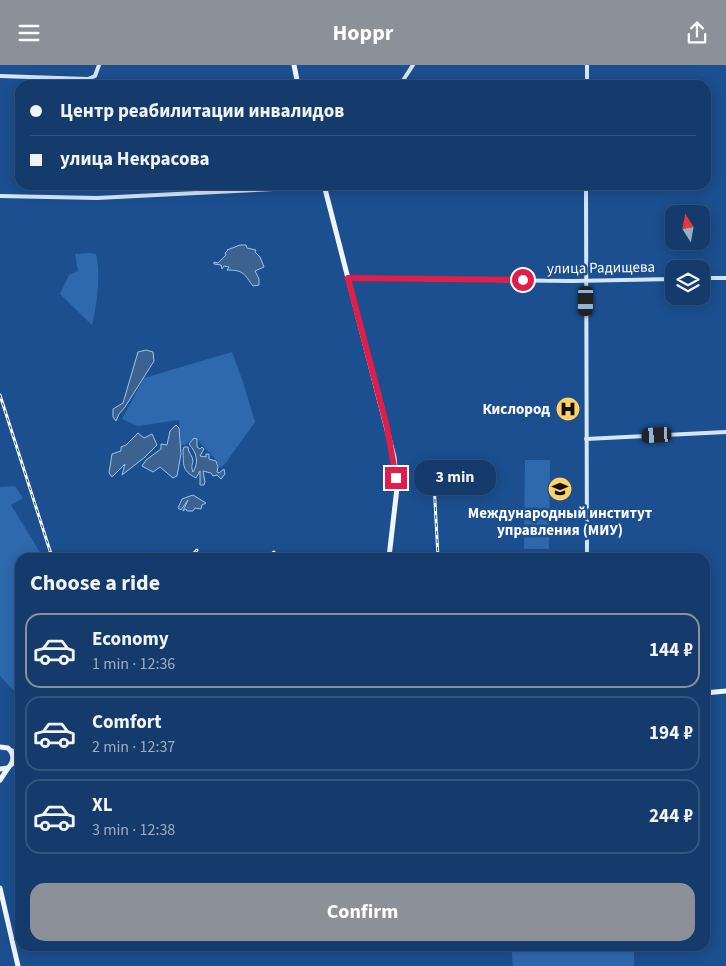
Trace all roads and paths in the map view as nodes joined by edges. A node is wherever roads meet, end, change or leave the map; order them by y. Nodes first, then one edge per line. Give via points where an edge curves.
1 (99, 65) edge
2 (294, 65) edge
3 (413, 65) edge
4 (586, 65) edge
5 (0, 76) edge
6 (297, 80) edge
7 (403, 80) edge
8 (586, 80) edge
9 (253, 190) edge
10 (326, 190) edge
11 (330, 190) edge
12 (586, 190) edge
13 (0, 196) edge
14 (327, 198) junction
15 (348, 278) junction
16 (710, 278) edge
17 (726, 278) edge
18 (665, 279) edge
19 (587, 280) junction
20 (726, 432) edge
21 (587, 439) junction
22 (389, 553) edge
23 (588, 553) edge
24 (726, 689) edge
25 (710, 691) edge
26 (3, 746) edge
27 (15, 752) edge
28 (15, 763) edge
29 (10, 766) junction
30 (0, 769) edge
31 (0, 779) edge
32 (0, 888) edge
33 (0, 904) edge
34 (17, 966) edge

1 - 5 main road via 96,76 85,79
2 - 6 main road
3 - 7 main road
4 - 8 main road
9 - 13 main road via 97,198
10 - 14 main road
11 - 14 main road
12 - 19 main road
14 - 15 main road
15 - 19 main road, улица Радищева
15 - 22 main road via 394,457 397,487
16 - 17 main road
18 - 19 main road, улица Радищева
19 - 21 main road
20 - 21 main road
21 - 23 main road
24 - 25 main road
26 - 27 main road
26 - 29 main road via 12,754
28 - 29 main road
29 - 30 main road
29 - 31 main road
32 - 34 main road
33 - 34 main road

